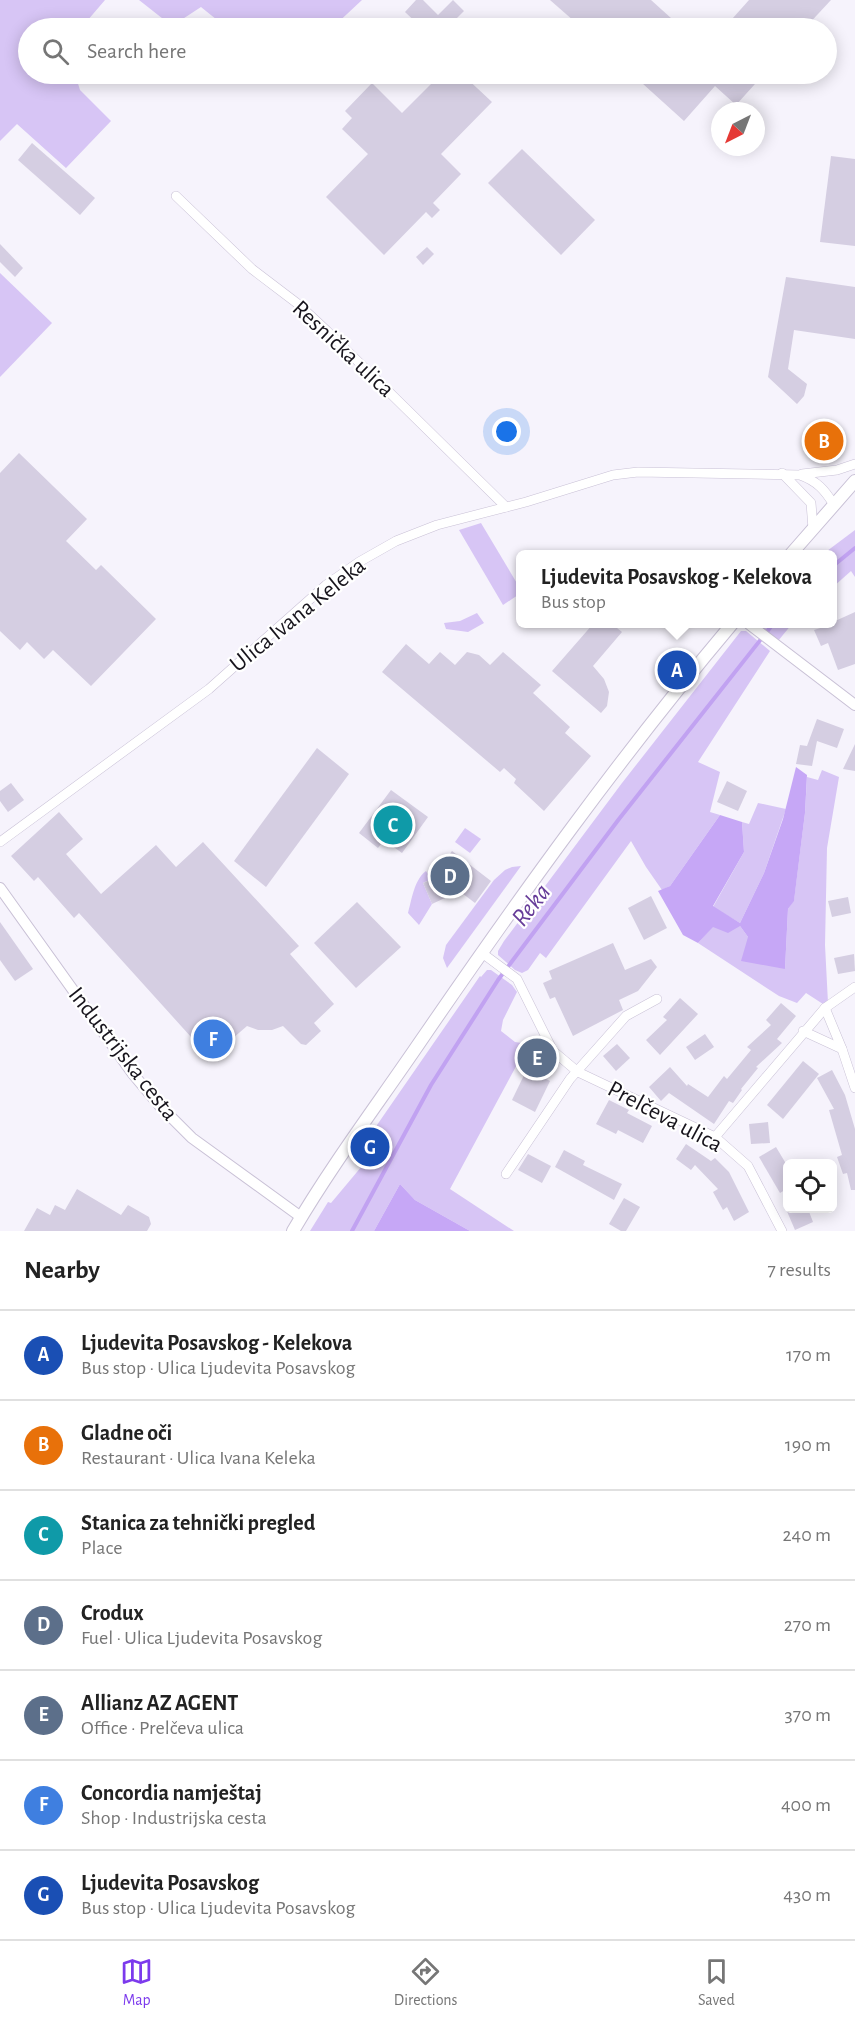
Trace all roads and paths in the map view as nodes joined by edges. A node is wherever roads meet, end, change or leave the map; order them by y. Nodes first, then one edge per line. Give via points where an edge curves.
1 (176, 196) dead end
2 (855, 464) edge
3 (782, 474) junction
4 (800, 475) junction
5 (855, 482) edge
6 (834, 505) junction
7 (506, 507) junction
8 (813, 529) junction
9 (795, 550) edge
10 (729, 628) edge
11 (754, 628) edge
12 (855, 705) edge
13 (0, 842) edge
14 (0, 888) edge
15 (482, 953) junction
16 (855, 987) edge
17 (657, 999) dead end
18 (825, 1008) junction
19 (803, 1031) junction
20 (842, 1049) junction
21 (578, 1072) junction
22 (855, 1088) edge
23 (715, 1137) junction
24 (506, 1174) dead end
25 (301, 1217) junction
26 (293, 1231) edge
27 (782, 1231) edge

1 - 7 street, Resnička ulica via 252,269 327,331
2 - 4 street, Ulica Ivana Keleka
3 - 4 street, Ulica Ivana Keleka
3 - 7 street, Ulica Ivana Keleka via 621,473
3 - 8 street via 812,503
4 - 6 street, Ulica Ivana Keleka via 825,489
5 - 6 main road
6 - 8 main road
7 - 13 street, Ulica Ivana Keleka via 416,532 359,561 326,585 209,689
8 - 9 main road
10 - 15 main road via 623,761
11 - 12 street
14 - 25 street, Industrijska cesta via 159,1105 192,1138
15 - 21 street, Prelčeva ulica via 518,980 554,1050
15 - 25 main road
16 - 18 street
17 - 21 street, Prelčeva ulica via 626,1016
18 - 19 street
18 - 20 street
19 - 20 street
19 - 23 street
20 - 22 street
21 - 23 street, Prelčeva ulica
21 - 24 street, Prelčeva ulica
23 - 27 street, Prelčeva ulica via 748,1166
25 - 26 main road

